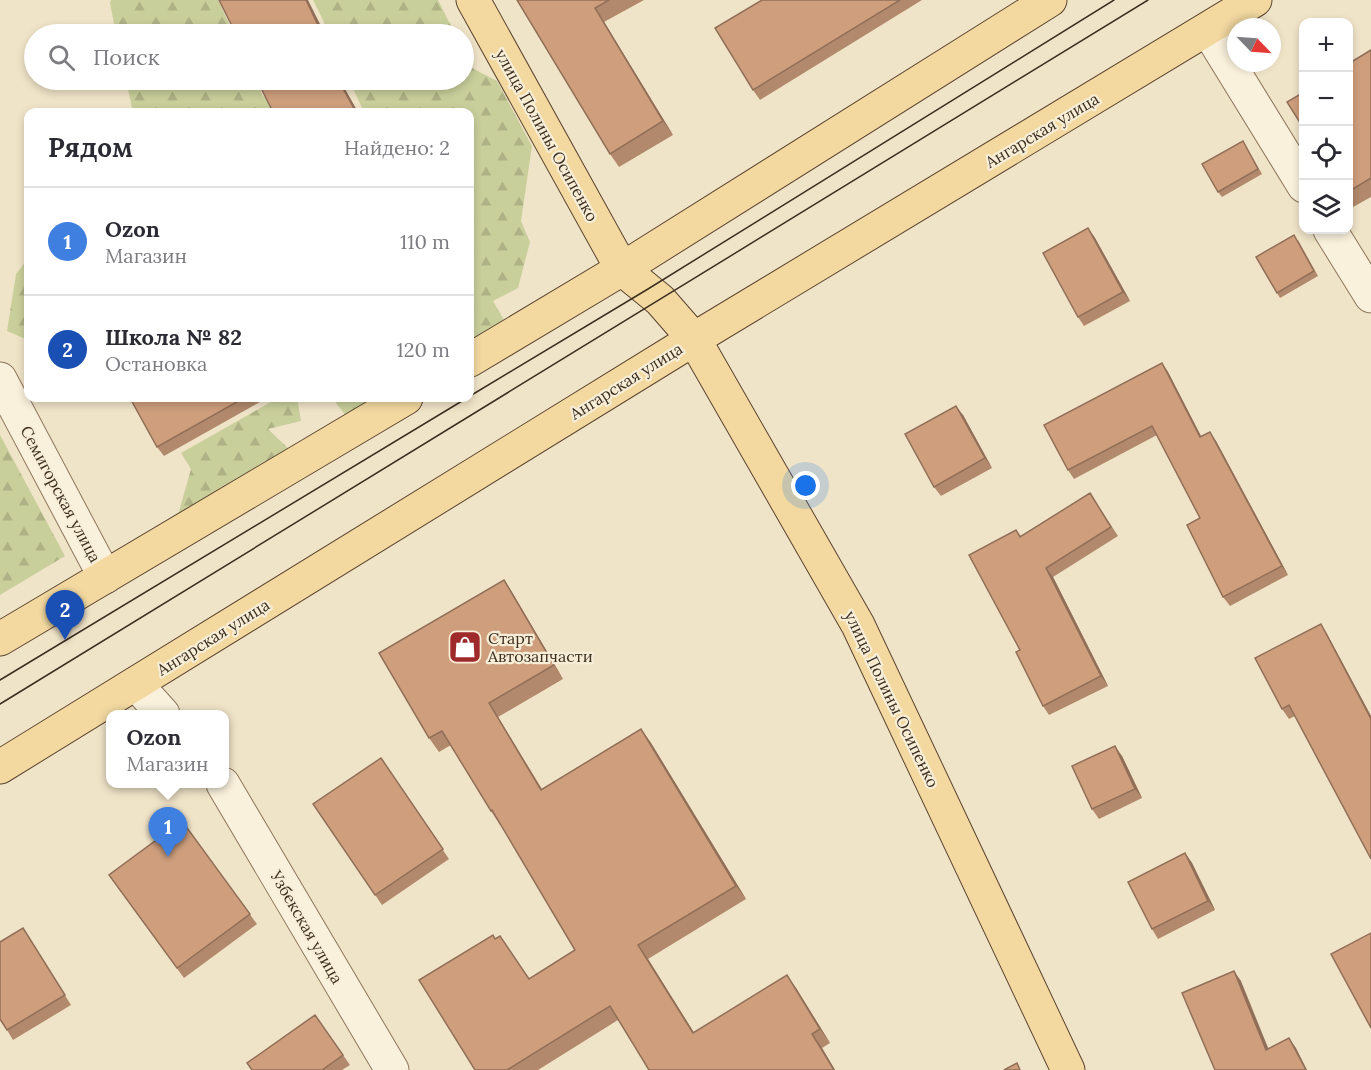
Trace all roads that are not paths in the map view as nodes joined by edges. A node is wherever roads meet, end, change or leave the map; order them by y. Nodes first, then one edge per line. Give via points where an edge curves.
1 (473, 0) edge
2 (1050, 0) edge
3 (1255, 0) edge
4 (1208, 30) junction
5 (1300, 180) edge
6 (1332, 234) edge
7 (622, 269) junction
8 (1371, 296) edge
9 (694, 339) junction
10 (474, 358) edge
11 (0, 379) edge
12 (399, 402) edge
13 (105, 577) junction
14 (0, 639) edge
15 (136, 684) junction
16 (159, 710) edge
17 (0, 767) edge
18 (226, 788) edge
19 (392, 1070) edge
20 (1068, 1070) edge

1 - 7 main road, улица Полины Осипенко
2 - 7 main road
3 - 4 main road, Ангарская улица
4 - 5 street
4 - 9 main road, Ангарская улица
6 - 8 street
7 - 9 main road, улица Полины Осипенко via 660,300
7 - 10 main road
9 - 15 main road, Ангарская улица
9 - 20 main road, улица Полины Осипенко via 858,625
11 - 13 street, Семигорская улица
12 - 13 main road
13 - 14 main road
15 - 16 street
15 - 17 main road, Ангарская улица
18 - 19 street, Узбекская улица

